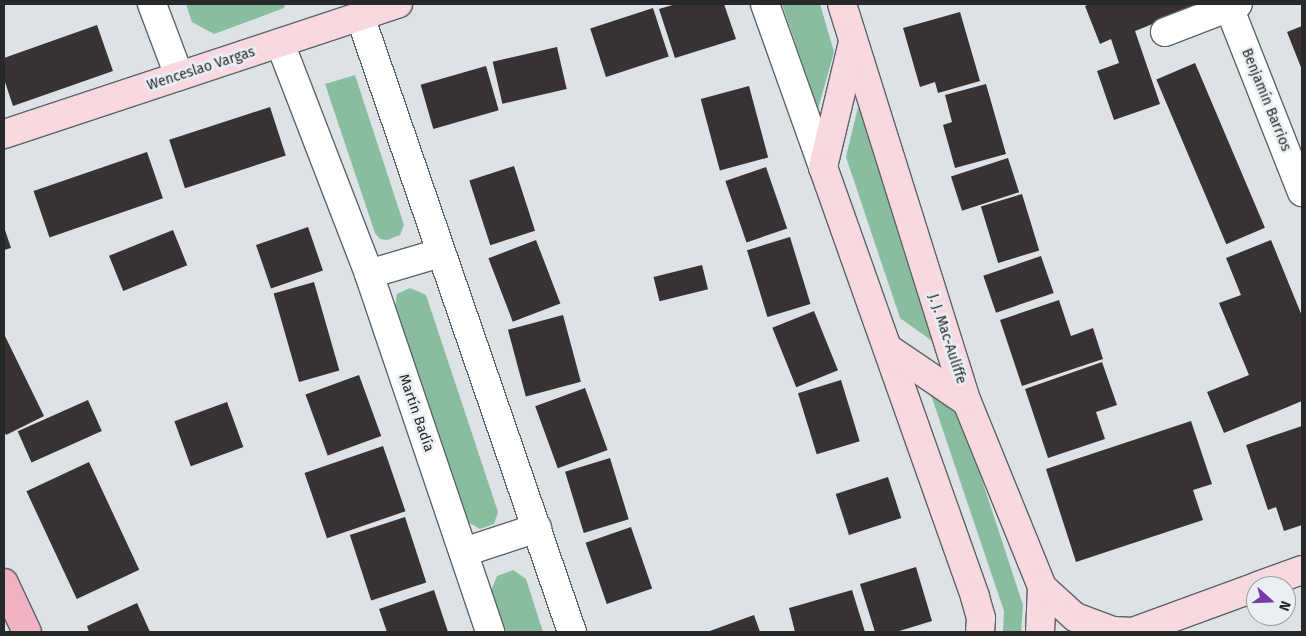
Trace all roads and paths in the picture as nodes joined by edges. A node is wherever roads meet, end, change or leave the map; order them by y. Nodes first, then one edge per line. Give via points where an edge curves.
1 (152, 4) edge
2 (398, 4) edge
3 (765, 4) edge
4 (842, 4) edge
5 (1234, 6) edge
6 (360, 16) junction
7 (1166, 32) dead end
8 (853, 42) junction
9 (280, 43) junction
10 (179, 76) junction
11 (4, 134) edge
12 (823, 167) junction
13 (1302, 192) edge
14 (440, 253) junction
15 (369, 274) junction
16 (890, 348) junction
17 (967, 402) junction
18 (538, 528) junction
19 (464, 552) junction
20 (1302, 570) edge
21 (1285, 576) edge
22 (4, 583) edge
23 (1042, 587) junction
24 (1246, 590) edge
25 (27, 632) edge
26 (490, 632) edge
27 (572, 632) edge
28 (980, 632) edge
29 (1040, 632) edge
30 (1133, 632) edge

1 - 10 street
2 - 6 main road, Wenceslao Vargas
3 - 12 street
4 - 8 main road, J. J. Mac-Auliffe
5 - 7 street
5 - 13 street, Benjamín Barrios
6 - 9 main road, Wenceslao Vargas
6 - 14 street
8 - 12 main road, J. J. Mac-Auliffe
8 - 17 main road, J. J. Mac-Auliffe
9 - 10 main road, Wenceslao Vargas
9 - 15 street, Martín Badía
10 - 11 main road, Wenceslao Vargas
12 - 16 main road
14 - 15 street
14 - 18 street
15 - 19 street, Martín Badía
16 - 17 main road
16 - 28 main road via 975,598 981,618
17 - 23 main road, J. J. Mac-Auliffe
18 - 19 street
18 - 27 street
19 - 26 street, Martín Badía
20 - 21 main road
22 - 25 main road
23 - 29 main road, J. J. Mac-Auliffe
23 - 30 main road via 1075,617 1113,631
24 - 30 main road

